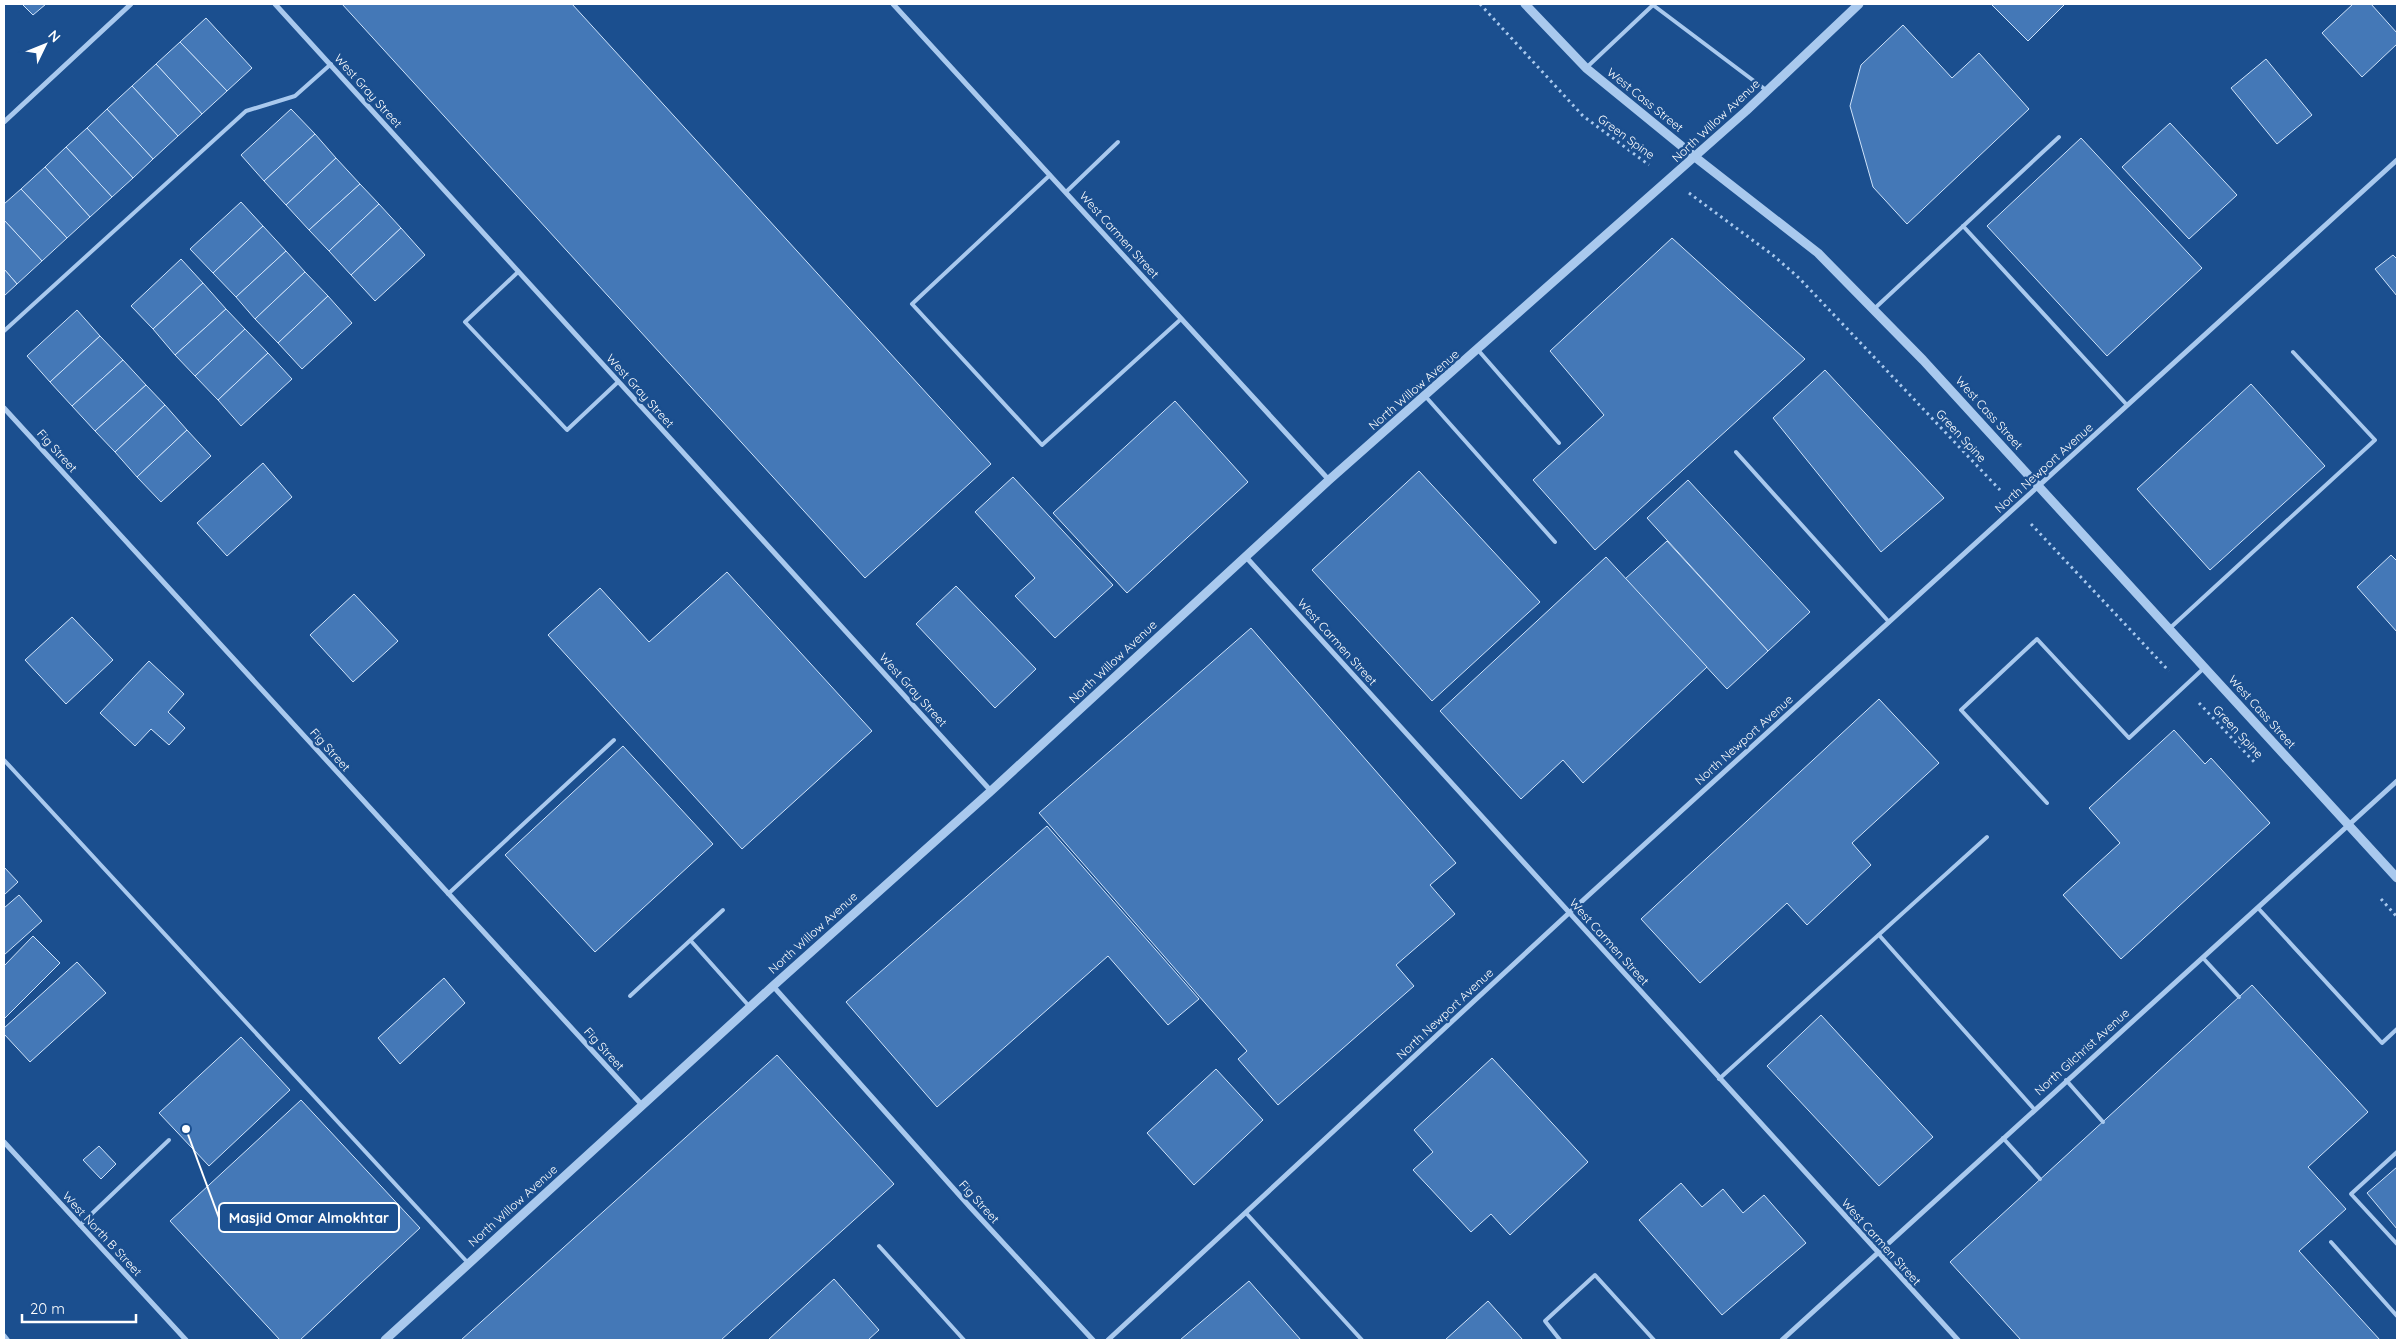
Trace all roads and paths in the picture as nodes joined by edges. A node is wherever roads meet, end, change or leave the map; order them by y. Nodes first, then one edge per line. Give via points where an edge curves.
1 (131, 4) edge
2 (275, 4) edge
3 (893, 4) edge
4 (1480, 4) edge
5 (1525, 4) edge
6 (1859, 4) edge
7 (331, 64) junction
8 (1586, 68) junction
9 (1766, 91) junction
10 (4, 122) edge
11 (2059, 137) dead end
12 (1118, 142) dead end
13 (1695, 157) junction
14 (2397, 160) edge
15 (1050, 175) junction
16 (1670, 180) junction
17 (1066, 192) junction
18 (1963, 226) junction
19 (518, 272) junction
20 (1874, 309) junction
21 (1181, 319) junction
22 (4, 331) edge
23 (1478, 350) junction
24 (2293, 352) dead end
25 (618, 382) junction
26 (1426, 397) junction
27 (2127, 405) junction
28 (4, 408) edge
29 (1559, 443) dead end
30 (1736, 452) dead end
31 (1330, 480) junction
32 (2038, 486) junction
33 (2016, 507) junction
34 (1555, 542) dead end
35 (1246, 557) junction
36 (1889, 622) junction
37 (2168, 629) junction
38 (2204, 668) junction
39 (2184, 687) junction
40 (614, 740) dead end
41 (4, 760) edge
42 (2257, 765) dead end
43 (2397, 781) edge
44 (991, 791) junction
45 (2047, 802) dead end
46 (2349, 826) junction
47 (1987, 837) dead end
48 (2397, 878) edge
49 (448, 894) junction
50 (2379, 897) dead end
51 (2258, 908) junction
52 (723, 910) dead end
53 (1569, 913) junction
54 (2397, 917) edge
55 (1879, 935) junction
56 (691, 940) junction
57 (2203, 958) junction
58 (773, 986) junction
59 (630, 996) dead end
60 (2239, 997) dead end
61 (750, 1007) junction
62 (2397, 1029) edge
63 (1719, 1079) junction
64 (2066, 1080) junction
65 (642, 1106) junction
66 (2034, 1109) junction
67 (2103, 1122) dead end
68 (2002, 1138) junction
69 (168, 1140) dead end
70 (4, 1142) edge
71 (2397, 1152) edge
72 (2040, 1179) dead end
73 (1246, 1213) junction
74 (80, 1224) junction
75 (2331, 1242) dead end
76 (2397, 1244) edge
77 (879, 1246) dead end
78 (1878, 1253) junction
79 (468, 1264) junction
80 (2397, 1316) edge
81 (4, 1335) edge
82 (8, 1340) edge
83 (186, 1340) edge
84 (385, 1340) edge
85 (964, 1340) edge
86 (1094, 1340) edge
87 (1108, 1340) edge
88 (1362, 1340) edge
89 (1560, 1340) edge
90 (1654, 1340) edge
91 (1782, 1340) edge
92 (1958, 1340) edge

1 - 10 street
2 - 7 street, West Gray Street
3 - 15 street, West Carmen Street
4 - 16 path, Green Spine via 1583,116
5 - 8 street, West Cass Street
6 - 9 street, North Willow Avenue
7 - 19 street, West Gray Street
7 - 22 lane via 295,96 246,111
8 - 9 lane via 1653,6
8 - 13 street, West Cass Street
9 - 13 street, North Willow Avenue
11 - 18 lane
12 - 17 lane
13 - 16 street, North Willow Avenue
13 - 20 street, West Cass Street via 1818,253
14 - 27 street, North Newport Avenue
15 - 17 street, West Carmen Street
15 - 21 lane via 912,304 918,311 1042,445
16 - 23 street, North Willow Avenue
16 - 33 path, Green Spine via 1799,278
17 - 21 street, West Carmen Street
18 - 20 lane
18 - 27 lane
19 - 25 street, West Gray Street
19 - 25 lane via 465,322 567,430
20 - 32 street, West Cass Street
21 - 31 street, West Carmen Street
23 - 26 street, North Willow Avenue
23 - 29 lane
24 - 37 lane via 2375,440
25 - 44 street, West Gray Street
26 - 31 street, North Willow Avenue
26 - 34 lane
27 - 32 street, North Newport Avenue
28 - 49 street, Fig Street
30 - 36 lane
31 - 35 street, North Willow Avenue
32 - 33 street, North Newport Avenue
32 - 37 street, West Cass Street
33 - 36 street, North Newport Avenue
33 - 39 path, Green Spine
35 - 44 street, North Willow Avenue
35 - 53 street, West Carmen Street
36 - 53 street, North Newport Avenue
37 - 38 street, West Cass Street
38 - 39 lane
38 - 46 street, West Cass Street
39 - 42 path, Green Spine
39 - 45 lane via 2129,738 2038,639 1961,710
40 - 49 lane
41 - 79 lane
43 - 46 street, North Gilchrist Avenue
44 - 58 street, North Willow Avenue
46 - 48 street, West Cass Street
46 - 51 street, North Gilchrist Avenue
47 - 55 lane
49 - 65 street, Fig Street
50 - 54 path
51 - 57 street, North Gilchrist Avenue
51 - 62 lane via 2382,1043
52 - 56 lane
53 - 63 street, West Carmen Street
53 - 73 street, North Newport Avenue
55 - 63 lane
55 - 66 lane
56 - 59 lane
56 - 61 lane
57 - 60 lane
57 - 64 street, North Gilchrist Avenue
58 - 61 street, North Willow Avenue
58 - 86 street, Fig Street via 970,1208
61 - 65 street, North Willow Avenue
63 - 78 street, West Carmen Street
64 - 66 street, North Gilchrist Avenue
64 - 67 lane
65 - 79 street, North Willow Avenue
66 - 68 street, North Gilchrist Avenue
68 - 72 lane
68 - 78 street, North Gilchrist Avenue
69 - 74 lane
70 - 74 street, West North B Street
71 - 76 lane via 2351,1194
73 - 87 street, North Newport Avenue
73 - 88 lane
74 - 83 street, West North B Street
75 - 80 lane
77 - 85 lane
78 - 91 street, North Gilchrist Avenue
78 - 92 street, West Carmen Street
79 - 84 street, North Willow Avenue
81 - 82 lane
89 - 90 lane via 1545,1321 1595,1275

